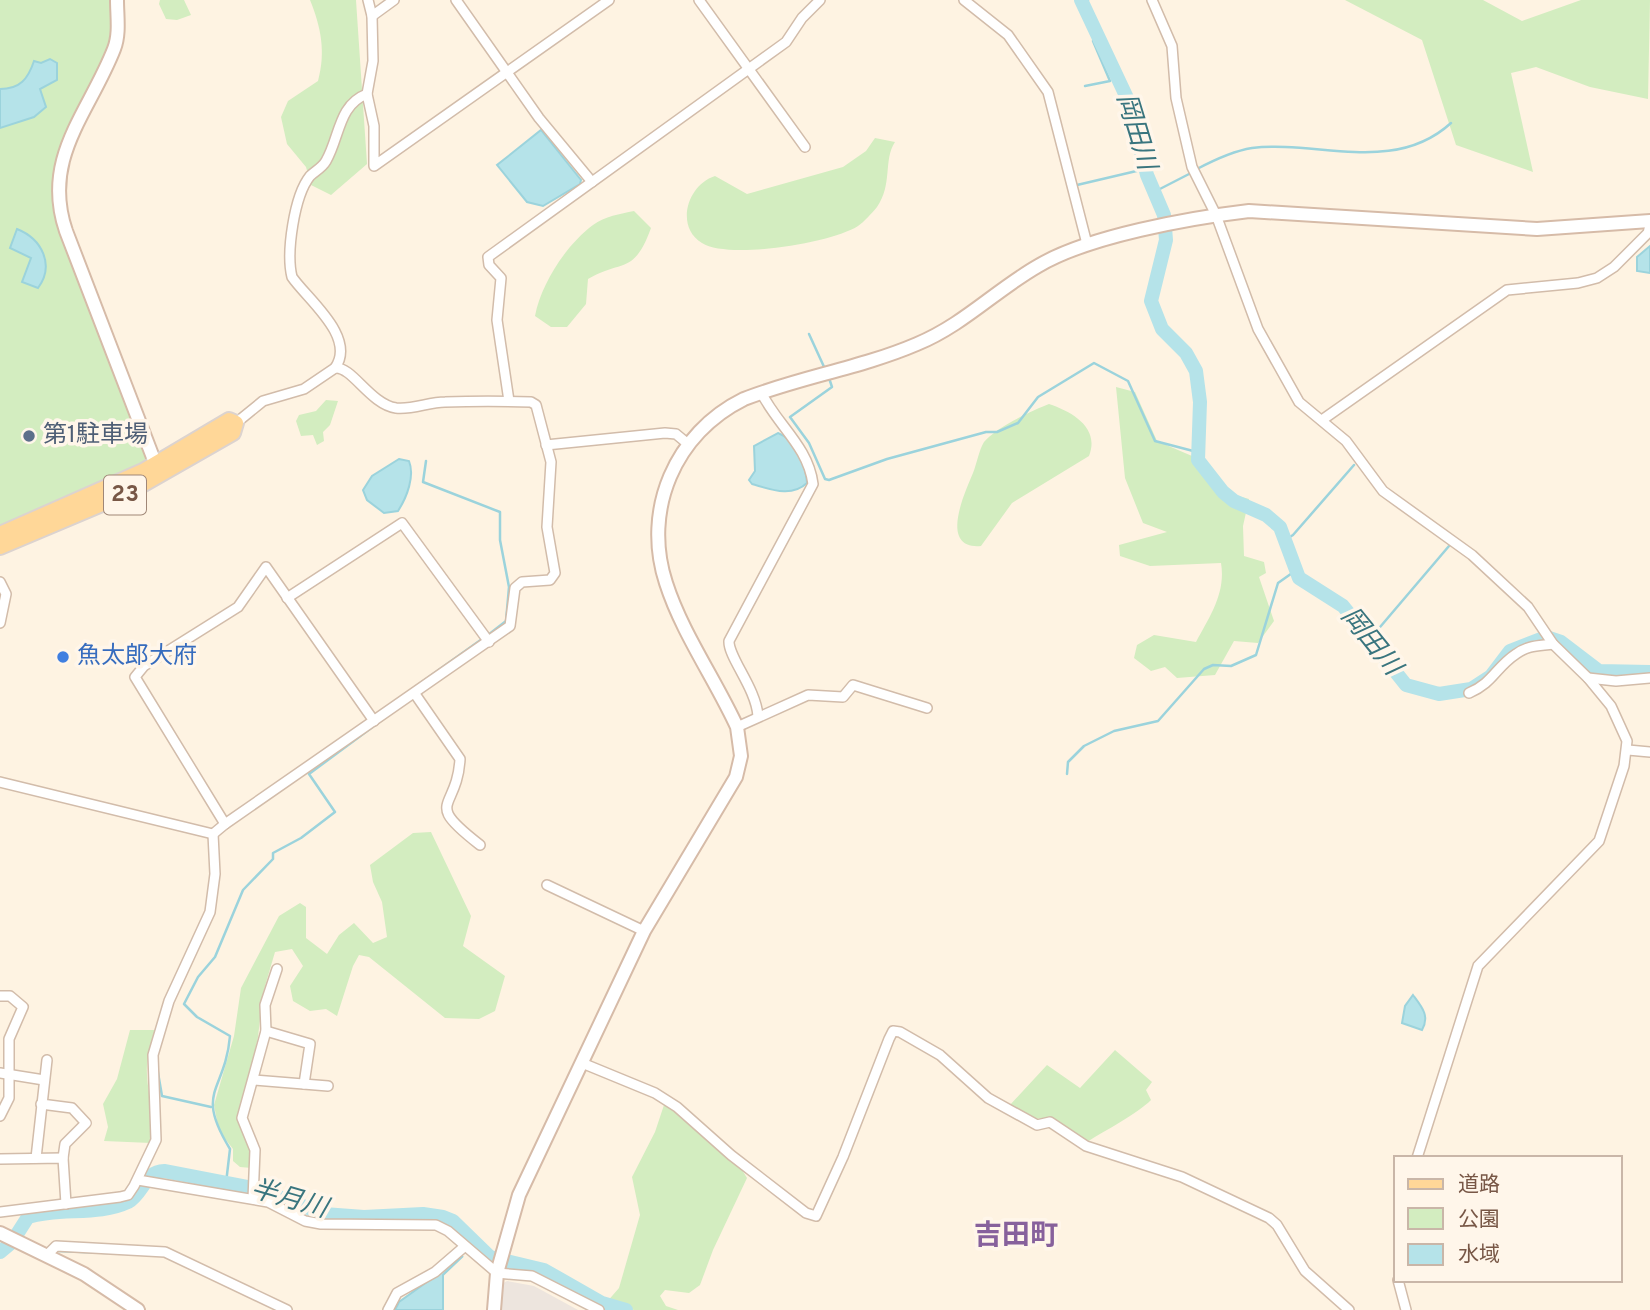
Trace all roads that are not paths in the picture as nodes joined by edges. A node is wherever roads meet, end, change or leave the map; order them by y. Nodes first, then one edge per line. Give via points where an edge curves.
1 (117, 0) edge
2 (368, 0) edge
3 (394, 0) edge
4 (456, 0) edge
5 (609, 0) edge
6 (699, 0) edge
7 (820, 0) edge
8 (964, 0) edge
9 (1152, 0) edge
10 (372, 16) junction
11 (749, 68) junction
12 (507, 72) junction
13 (368, 93) junction
14 (805, 147) dead end
15 (592, 182) junction
16 (1216, 215) junction
17 (1650, 223) edge
18 (1087, 244) junction
19 (335, 368) junction
20 (761, 392) junction
21 (509, 401) junction
22 (1322, 420) junction
23 (236, 423) joint
24 (688, 444) junction
25 (546, 445) junction
26 (158, 470) junction
27 (0, 534) edge
28 (0, 547) edge
29 (0, 582) edge
30 (287, 598) junction
31 (0, 623) edge
32 (1551, 640) junction
33 (489, 642) junction
34 (1588, 678) junction
35 (1650, 678) edge
36 (415, 694) junction
37 (1469, 694) dead end
38 (926, 708) dead end
39 (758, 716) junction
40 (374, 721) junction
41 (737, 727) junction
42 (1628, 750) junction
43 (1650, 752) edge
44 (0, 782) edge
45 (225, 824) junction
46 (213, 834) junction
47 (480, 845) dead end
48 (547, 885) dead end
49 (644, 931) junction
50 (277, 970) dead end
51 (0, 996) edge
52 (266, 1031) junction
53 (47, 1060) dead end
54 (582, 1063) junction
55 (4, 1074) edge
56 (44, 1080) junction
57 (254, 1080) junction
58 (304, 1084) junction
59 (328, 1086) dead end
60 (41, 1104) junction
61 (0, 1116) edge
62 (1418, 1156) edge
63 (36, 1158) junction
64 (63, 1158) junction
65 (0, 1159) edge
66 (145, 1180) junction
67 (253, 1196) junction
68 (66, 1204) junction
69 (0, 1213) edge
70 (2, 1234) edge
71 (464, 1247) junction
72 (46, 1256) junction
73 (499, 1265) junction
74 (1399, 1282) edge
75 (138, 1310) edge
76 (287, 1310) edge
77 (388, 1310) edge
78 (494, 1310) edge
79 (599, 1310) edge
80 (1349, 1310) edge
81 (1406, 1310) edge

1 - 26 street via 115,47 67,145 57,196 66,232
2 - 10 street
3 - 10 street
4 - 12 street
5 - 12 street
6 - 11 street
7 - 11 street via 786,43
8 - 18 street via 1008,35 1048,92
9 - 16 street via 1172,46 1176,98 1192,167
10 - 13 street
11 - 14 street
11 - 15 street
12 - 13 street via 374,166
12 - 15 street
13 - 19 street via 353,101 343,116 326,162 305,186 291,234 292,277 326,314 341,350
15 - 21 street via 488,259 501,278 497,320
16 - 17 street via 1267,211 1538,229
16 - 18 street
16 - 22 street via 1258,329 1299,402
17 - 22 street via 1648,233 1597,278 1507,290
18 - 20 street via 1037,266 963,321 918,344
19 - 21 street via 347,370 363,390 395,408
19 - 23 street via 304,389 263,401
20 - 24 street via 723,411
20 - 39 street via 798,442 813,484 729,640 756,699
21 - 25 street via 536,405
22 - 32 street via 1346,441 1384,491 1489,569 1528,607
23 - 26 main road, 23 via 233,433
24 - 25 street via 665,433
24 - 41 street via 666,485 659,516 659,556 673,599
25 - 33 street via 551,462 547,527 554,578 517,584 510,626
26 - 27 main road, 23
26 - 28 main road, 23 via 98,507
29 - 31 street via 6,594
30 - 33 street via 402,523
30 - 40 street
30 - 45 street via 266,567 238,607 144,666 135,677
32 - 34 street
32 - 37 street via 1514,654 1491,681
33 - 36 street
34 - 35 street
34 - 42 street via 1617,718
36 - 40 street
36 - 47 street via 460,759 446,806 449,820
38 - 39 street via 853,685 843,697 807,695
39 - 41 street
40 - 45 street
41 - 49 street via 741,756 736,776
42 - 43 street
42 - 62 street via 1599,841 1481,960
44 - 46 street
45 - 46 street
46 - 66 street via 212,904 169,1002 155,1048 156,1140
48 - 49 street
49 - 54 street
50 - 52 street via 265,1005
51 - 55 street via 10,996 23,1007 9,1039
52 - 57 street
52 - 58 street via 310,1044
53 - 56 street
54 - 73 street via 519,1195
54 - 80 street via 665,1099 806,1213 816,1216 889,1039 893,1031 900,1032 940,1055 988,1098 1037,1125 1051,1122 1086,1146 1182,1177 1269,1218 1305,1271
55 - 56 street
55 - 61 street via 9,1098
56 - 60 street
57 - 58 street
57 - 67 street via 242,1118 255,1150
58 - 59 street
60 - 63 street
60 - 64 street via 72,1108 86,1123 65,1144
63 - 64 street
63 - 65 street
64 - 68 street
66 - 67 street
66 - 68 street via 128,1195
67 - 71 street via 321,1224 436,1225
68 - 69 street
70 - 72 street
71 - 73 street
71 - 77 street via 446,1265 397,1293
72 - 75 street via 84,1273
72 - 76 street via 55,1246 165,1252
73 - 78 street
73 - 79 street via 532,1276
74 - 81 street

